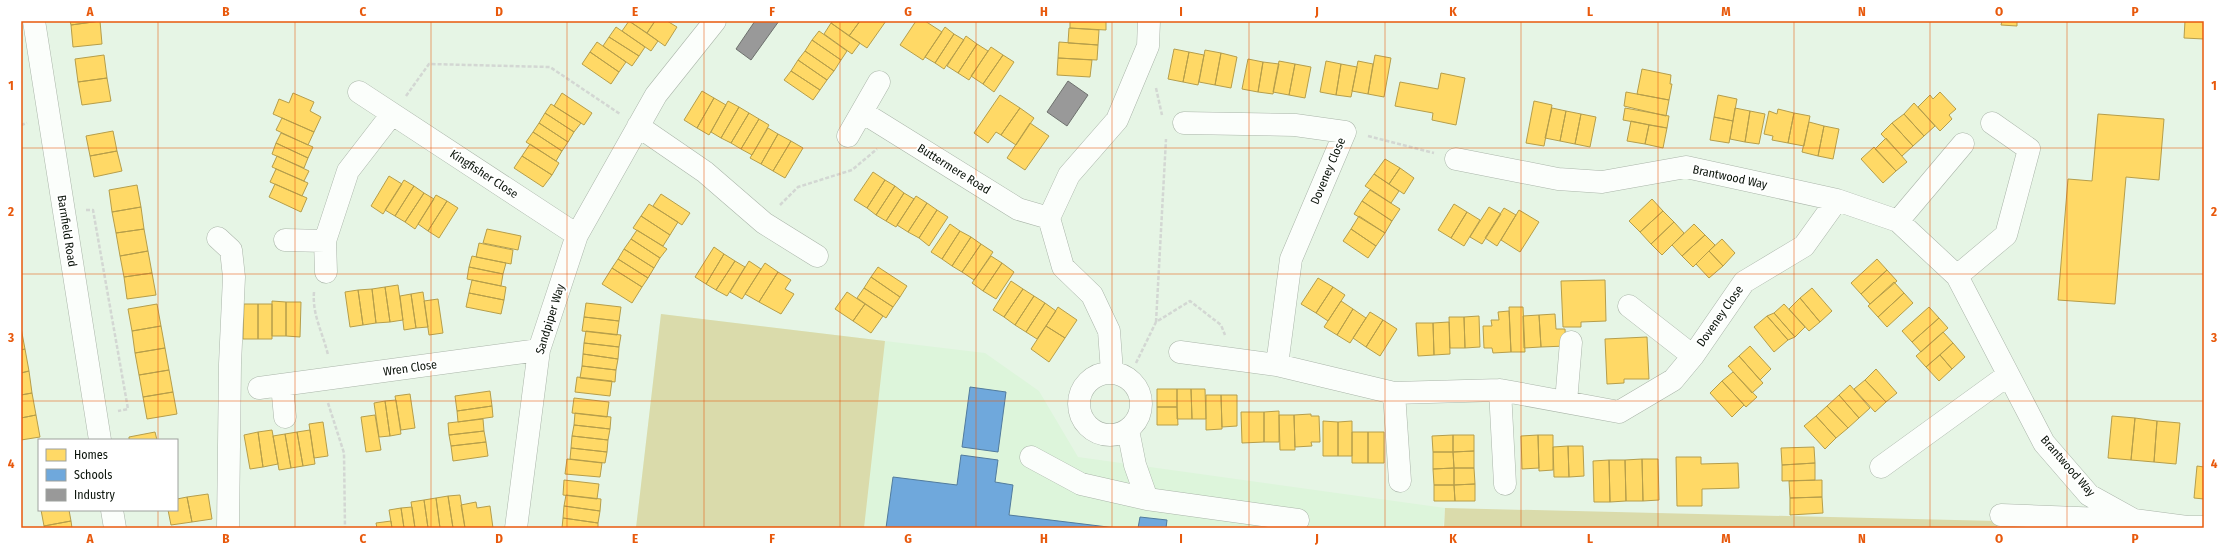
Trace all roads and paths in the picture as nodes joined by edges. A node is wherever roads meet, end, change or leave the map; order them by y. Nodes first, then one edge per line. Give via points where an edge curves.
1 (34, 21) edge
2 (715, 21) edge
3 (1149, 21) edge
4 (879, 82) dead end
5 (1156, 84) dead end
6 (359, 92) dead end
7 (862, 112) junction
8 (392, 114) junction
9 (1174, 122) joint
10 (1992, 123) dead end
11 (638, 126) junction
12 (895, 132) junction
13 (1345, 132) junction
14 (848, 136) dead end
15 (1166, 136) dead end
16 (1963, 144) dead end
17 (1456, 159) joint
18 (1837, 200) junction
19 (94, 210) dead end
20 (1049, 218) junction
21 (1898, 220) junction
22 (764, 224) junction
23 (577, 235) junction
24 (218, 238) dead end
25 (285, 240) dead end
26 (325, 241) junction
27 (817, 256) dead end
28 (326, 272) dead end
29 (1957, 276) junction
30 (1629, 306) dead end
31 (1156, 322) dead end
32 (1571, 342) dead end
33 (539, 350) junction
34 (1180, 352) dead end
35 (1693, 356) junction
36 (1278, 365) junction
37 (1112, 372) junction
38 (2008, 375) junction
39 (282, 385) junction
40 (259, 388) dead end
41 (1500, 390) junction
42 (1394, 393) junction
43 (1566, 402) junction
44 (128, 409) dead end
45 (286, 417) dead end
46 (1128, 430) junction
47 (100, 439) edge
48 (1031, 457) dead end
49 (1881, 467) dead end
50 (1400, 481) dead end
51 (1505, 484) dead end
52 (1147, 499) junction
53 (112, 511) edge
54 (2001, 514) dead end
55 (1298, 520) dead end
56 (2134, 520) junction
57 (2204, 527) edge
58 (115, 528) edge
59 (228, 528) edge
60 (516, 528) edge

1 - 47 street, Barnfield Road
2 - 11 street, Sandpiper Way via 656,95
3 - 20 street via 1148,46 1117,120 1069,176
4 - 7 street
5 - 9 path
6 - 8 street, Kingfisher Close
7 - 12 street, Buttermere Road
7 - 14 street
8 - 11 path via 429,64 550,66
8 - 23 street, Kingfisher Close
8 - 26 street via 348,171
9 - 13 street, Doveney Close via 1295,125
10 - 29 street via 2029,149 2006,235
11 - 22 street via 705,172
11 - 23 street, Sandpiper Way
12 - 20 street, Buttermere Road via 1018,209
12 - 22 path via 852,170 798,187
13 - 17 path via 1375,137
13 - 36 street, Doveney Close via 1291,259
15 - 31 path
16 - 21 street
17 - 18 street, Brantwood Way via 1558,179 1602,182 1686,167
18 - 21 street, Brantwood Way
18 - 35 street, Doveney Close via 1804,246 1744,282
19 - 44 path
20 - 37 street via 1063,267 1092,295 1109,331
21 - 29 street, Brantwood Way
22 - 27 street
23 - 33 street, Sandpiper Way
24 - 59 street via 231,250 234,277
25 - 26 street
26 - 28 street
29 - 38 street, Brantwood Way
30 - 35 street, Doveney Close
32 - 43 street
33 - 39 street, Wren Close
33 - 60 street, Sandpiper Way
34 - 36 street, Doveney Close
35 - 43 street, Doveney Close via 1673,380 1619,412
36 - 42 street, Doveney Close
37 - 46 street via 1129,378 1140,394 1140,414
37 - 46 street via 1093,377 1080,392 1079,412 1090,429 1108,436
38 - 49 street
38 - 56 street, Brantwood Way via 2044,443 2090,495
39 - 40 street, Wren Close
39 - 45 street
41 - 42 street, Doveney Close
41 - 43 street, Doveney Close
41 - 51 street
42 - 50 street
46 - 52 street via 1135,466
48 - 52 street via 1081,484
52 - 55 street
53 - 58 street
54 - 56 street
56 - 57 street, Brantwood Way

